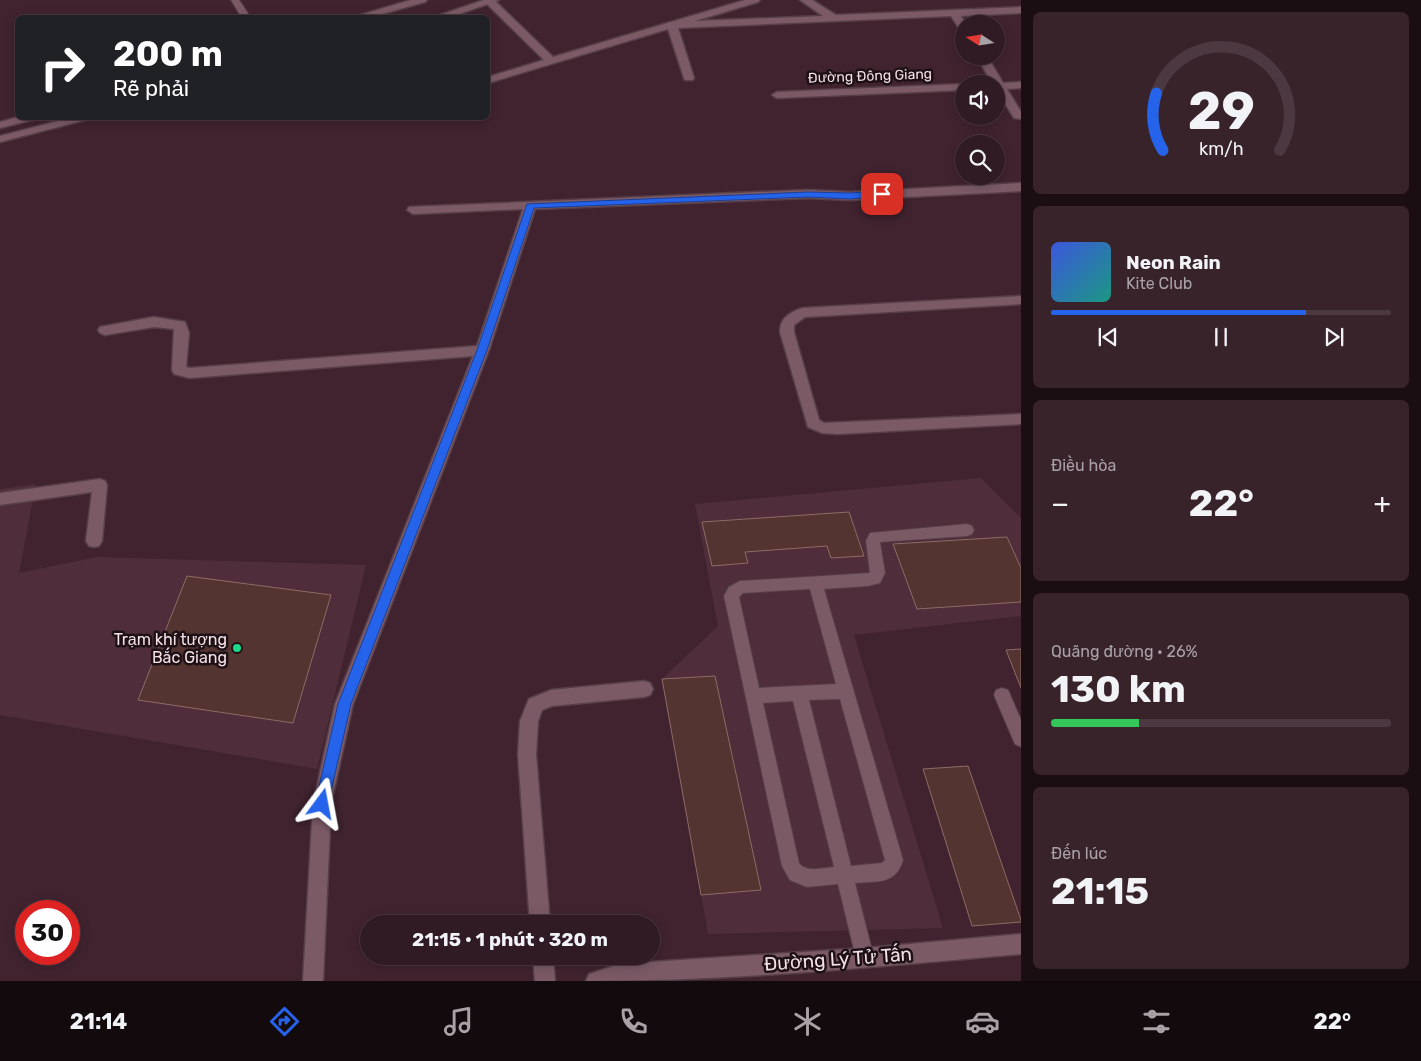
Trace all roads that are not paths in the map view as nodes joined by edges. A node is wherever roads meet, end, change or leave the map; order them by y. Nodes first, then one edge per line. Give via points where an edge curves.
1 (235, 0) edge
2 (422, 0) edge
3 (754, 0) edge
4 (805, 0) edge
5 (492, 1) edge
6 (1021, 10) edge
7 (954, 12) junction
8 (244, 15) edge
9 (366, 15) edge
10 (446, 15) edge
11 (956, 15) edge
12 (834, 18) junction
13 (672, 25) junction
14 (551, 61) junction
15 (689, 78) dead end
16 (490, 79) edge
17 (1021, 85) edge
18 (1005, 86) edge
19 (955, 87) edge
20 (777, 95) dead end
21 (1005, 96) edge
22 (15, 111) edge
23 (0, 115) edge
24 (1018, 116) dead end
25 (20, 120) edge
26 (73, 120) edge
27 (0, 125) edge
28 (0, 139) edge
29 (1021, 188) edge
30 (530, 206) junction
31 (413, 210) dead end
32 (1021, 300) edge
33 (105, 330) dead end
34 (482, 350) junction
35 (1021, 419) edge
36 (0, 499) edge
37 (967, 530) dead end
38 (94, 541) dead end
39 (816, 582) junction
40 (644, 689) dead end
41 (846, 691) junction
42 (798, 694) junction
43 (1002, 695) dead end
44 (754, 696) junction
45 (1021, 739) edge
46 (844, 875) junction
47 (539, 915) edge
48 (1021, 944) edge
49 (865, 958) junction
50 (544, 965) edge
51 (313, 981) edge
52 (545, 981) edge
53 (596, 981) edge

1 - 8 lane
2 - 9 street
3 - 13 street
4 - 12 street
5 - 10 street
5 - 14 street
6 - 7 street
7 - 11 street
7 - 12 street
12 - 13 street
13 - 14 street
13 - 15 street
14 - 16 street
17 - 18 street
19 - 20 street, Đường Đông Giang
21 - 24 street
22 - 23 street
25 - 27 street
26 - 28 street
29 - 30 street
30 - 31 street
30 - 34 street
32 - 35 street via 803,313 792,318 787,324 787,332 813,423 818,427 838,429
33 - 34 street via 154,322 180,325 179,370 190,374
34 - 51 street via 344,704 322,804
36 - 38 street via 100,485
37 - 39 lane via 875,537 878,573 875,579
39 - 41 lane
39 - 44 lane via 734,590 731,596
40 - 47 street via 551,698 535,705 529,721 527,754
41 - 42 lane
41 - 46 lane via 894,860 892,867 885,872
42 - 44 lane
42 - 46 lane
43 - 45 lane
44 - 46 lane via 796,874 807,878
46 - 49 lane
48 - 49 street, Đường Lý Tử Tấn
49 - 53 street, Đường Lý Tử Tấn via 620,974
50 - 52 street

